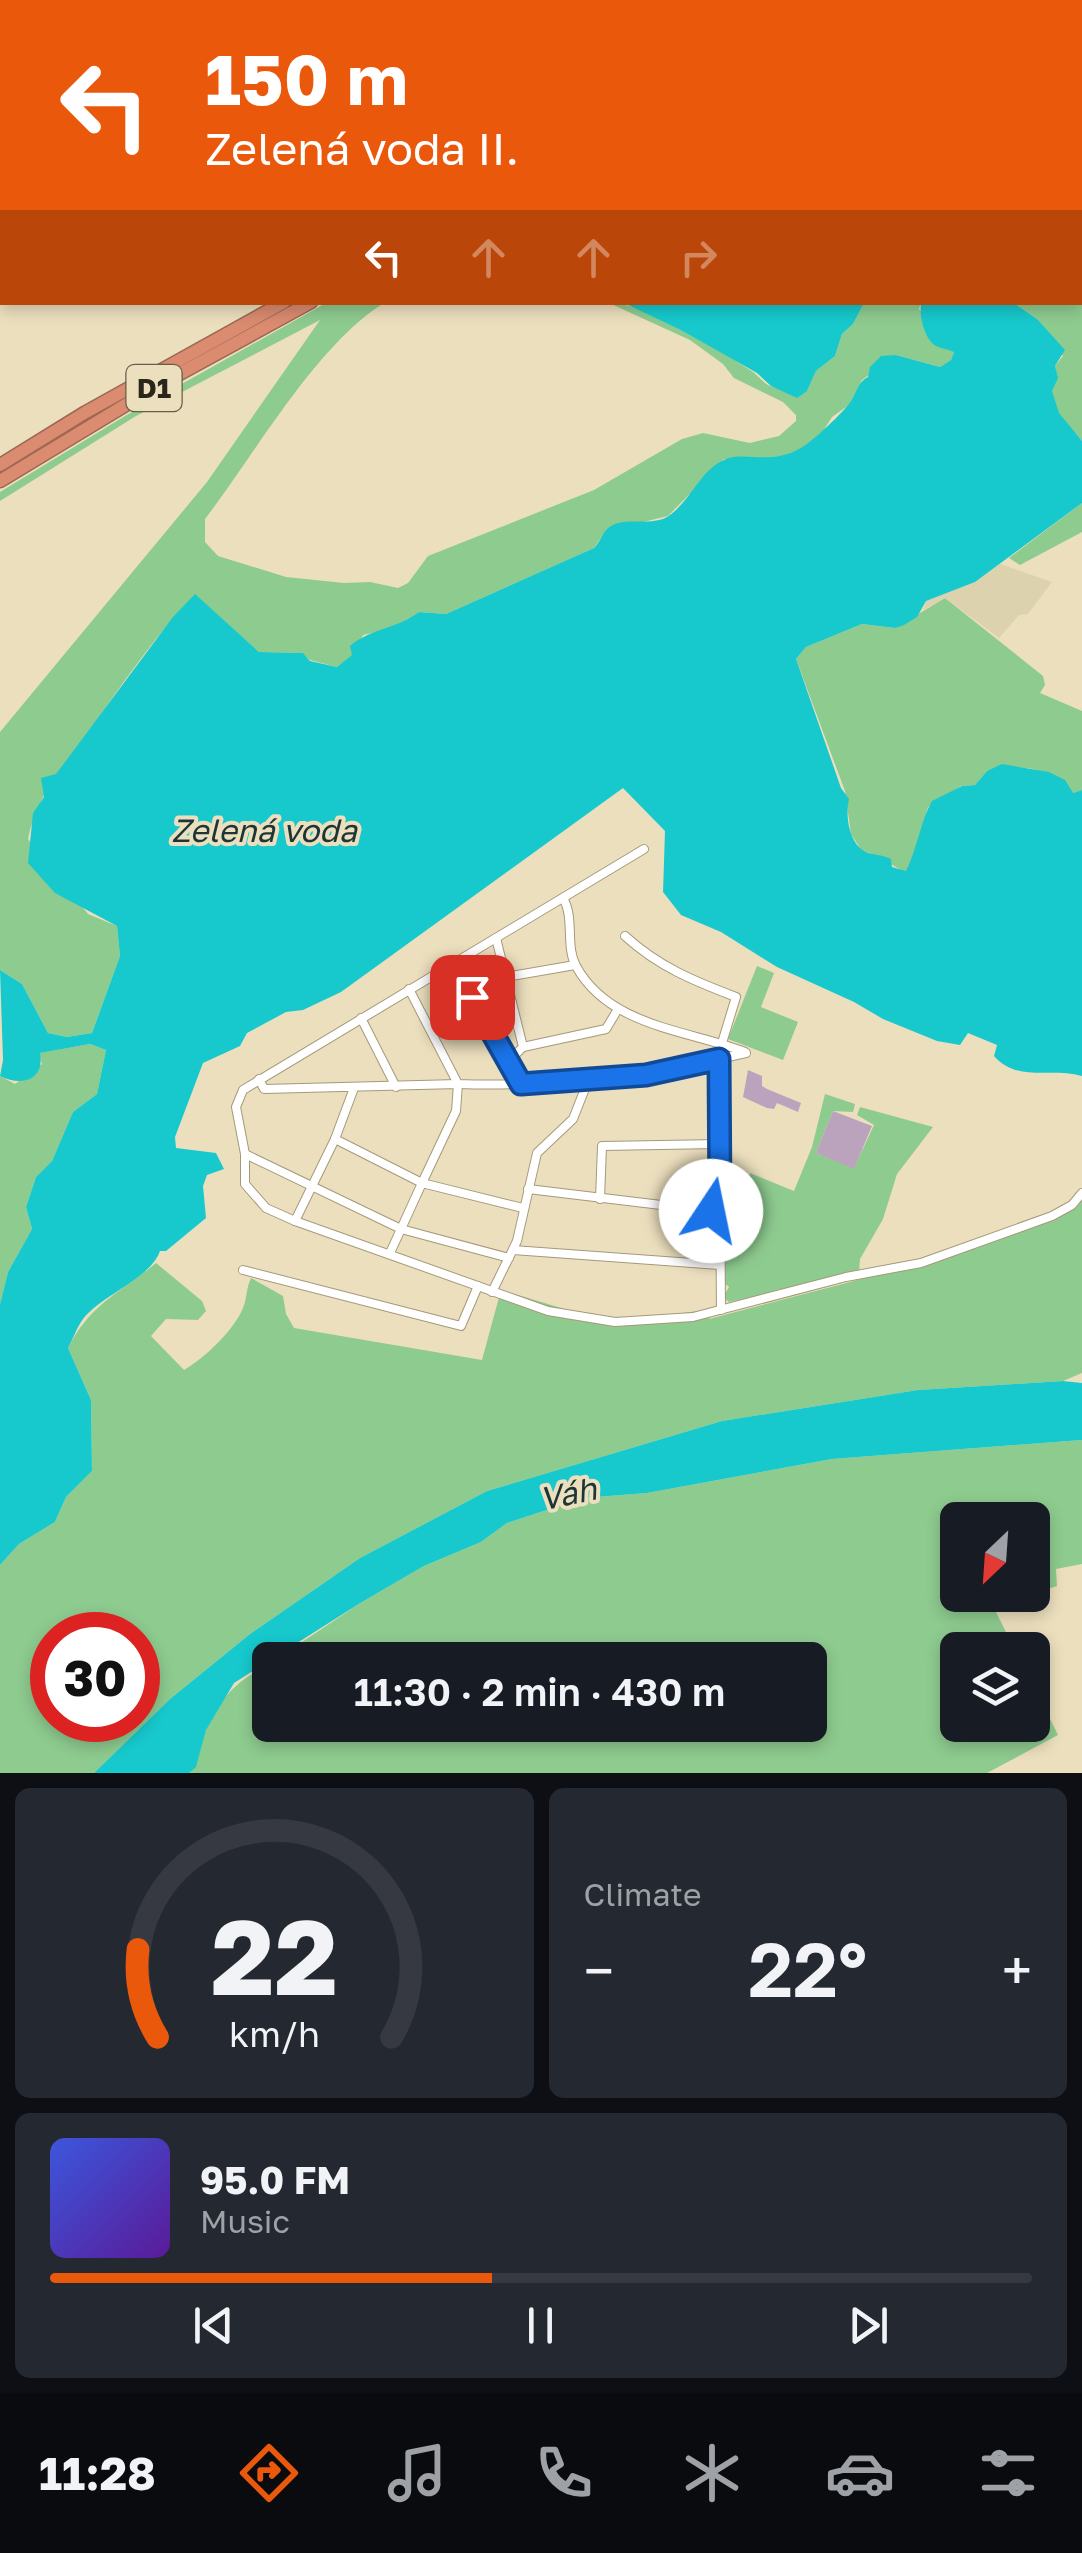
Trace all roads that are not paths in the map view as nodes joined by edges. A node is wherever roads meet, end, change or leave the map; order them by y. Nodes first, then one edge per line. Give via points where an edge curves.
1 (279, 305) edge
2 (306, 305) edge
3 (0, 465) edge
4 (0, 481) edge
5 (644, 848) dead end
6 (563, 898) junction
7 (626, 936) dead end
8 (496, 938) junction
9 (452, 964) junction
10 (575, 965) junction
11 (506, 976) junction
12 (410, 989) junction
13 (618, 1008) junction
14 (361, 1018) junction
15 (718, 1044) junction
16 (523, 1048) junction
17 (510, 1060) junction
18 (718, 1060) junction
19 (259, 1079) junction
20 (588, 1081) junction
21 (458, 1084) junction
22 (521, 1084) junction
23 (396, 1087) junction
24 (354, 1088) junction
25 (243, 1090) junction
26 (264, 1090) junction
27 (336, 1139) junction
28 (719, 1144) junction
29 (245, 1154) junction
30 (422, 1182) junction
31 (312, 1186) junction
32 (528, 1189) junction
33 (1082, 1193) edge
34 (600, 1199) junction
35 (720, 1204) junction
36 (524, 1208) junction
37 (711, 1211) junction
38 (721, 1218) junction
39 (295, 1221) junction
40 (400, 1229) junction
41 (390, 1253) junction
42 (511, 1254) junction
43 (720, 1265) junction
44 (243, 1270) dead end
45 (478, 1286) junction
46 (492, 1292) junction
47 (721, 1310) junction

1 - 3 highway, D1
2 - 4 highway, D1
5 - 6 street
6 - 8 street
6 - 10 street
7 - 15 street via 652,960 736,997
8 - 9 street
8 - 11 street
9 - 12 street
9 - 17 street
10 - 11 street
10 - 13 street
11 - 16 street
12 - 14 street
12 - 21 street
13 - 15 street
13 - 16 street via 606,1029
14 - 19 street
14 - 23 street
15 - 18 street
15 - 18 street via 746,1052
16 - 17 street
17 - 22 street
18 - 20 street
18 - 28 street
19 - 25 street
19 - 26 street
20 - 22 street
20 - 32 street via 573,1118 539,1149
21 - 22 street
21 - 23 street
21 - 30 street via 456,1112
23 - 24 street
24 - 26 street
24 - 27 street
25 - 26 street
25 - 29 street via 236,1108
27 - 30 street
27 - 31 street
28 - 34 street via 602,1146
28 - 35 street
29 - 31 street
29 - 39 street via 248,1190 266,1208
30 - 36 street
30 - 40 street
31 - 39 street
31 - 40 street
32 - 34 street
32 - 36 street
33 - 47 street via 1052,1216 922,1263
34 - 37 street
35 - 37 street
35 - 38 street
36 - 42 street
37 - 38 street
38 - 43 street
39 - 41 street
40 - 41 street
40 - 42 street
41 - 45 street
42 - 43 street
42 - 46 street
43 - 47 street
44 - 45 street via 461,1326
45 - 46 street
46 - 47 street via 596,1321

